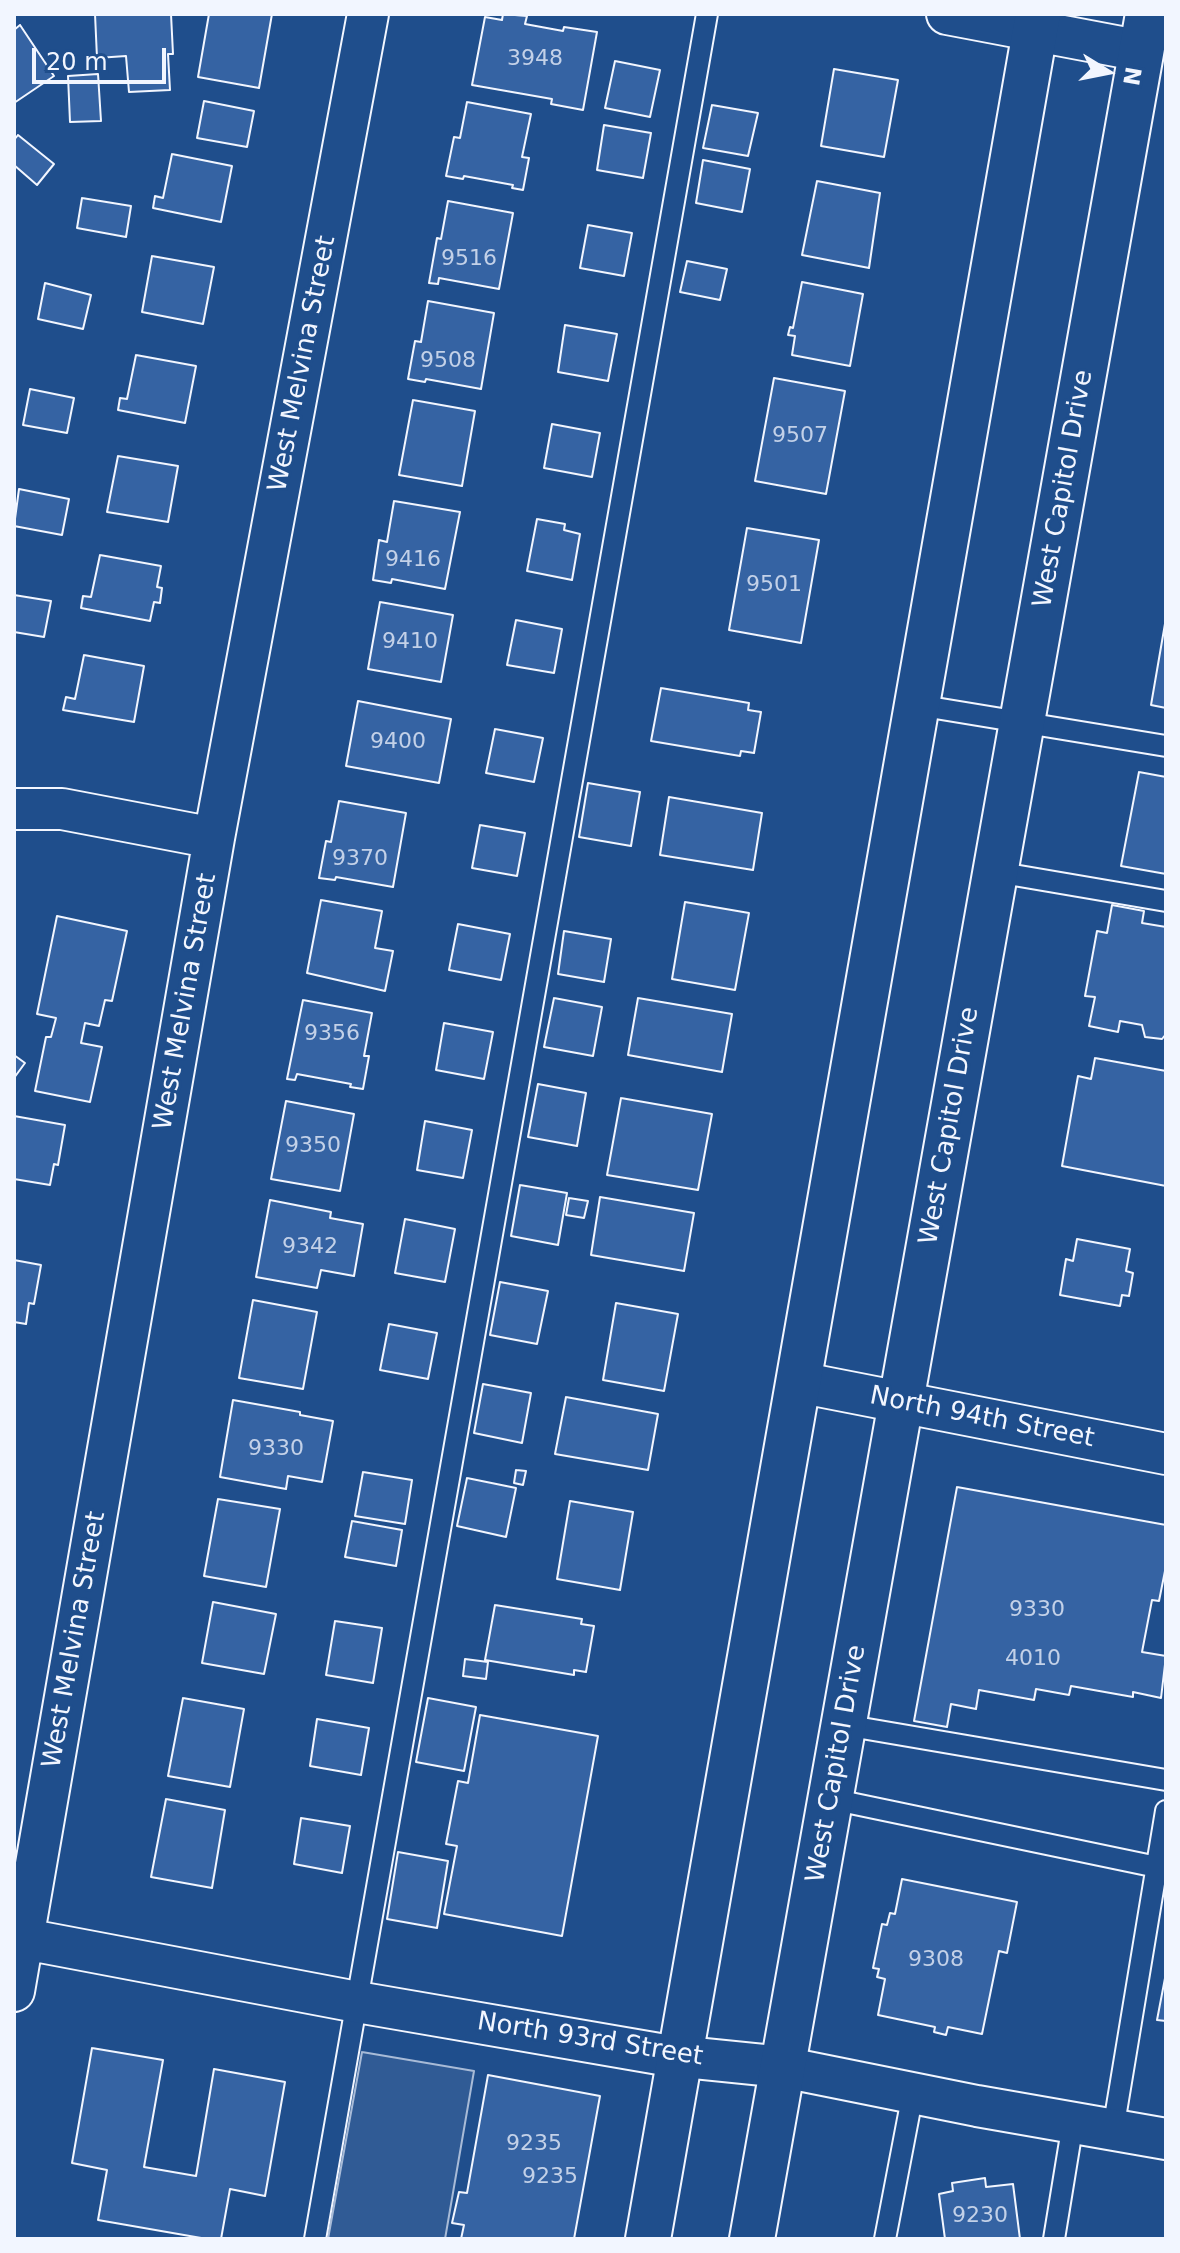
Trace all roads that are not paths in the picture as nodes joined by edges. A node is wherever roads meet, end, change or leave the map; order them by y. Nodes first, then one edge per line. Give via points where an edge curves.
1 (368, 14) edge
2 (707, 14) edge
3 (947, 14) edge
4 (1037, 22) edge
5 (1145, 33) edge
6 (917, 705) junction
7 (1023, 722) junction
8 (1166, 746) edge
9 (14, 809) edge
10 (214, 838) junction
11 (996, 872) junction
12 (1166, 901) edge
13 (798, 1382) junction
14 (901, 1403) junction
15 (1166, 1454) edge
16 (844, 1725) junction
17 (1166, 1780) edge
18 (831, 1799) junction
19 (1166, 1811) edge
20 (1157, 1867) junction
21 (18, 1937) edge
22 (14, 1991) edge
23 (357, 2002) junction
24 (680, 2056) junction
25 (783, 2067) junction
26 (913, 2093) junction
27 (1073, 2123) junction
28 (1113, 2130) junction
29 (1166, 2139) edge
30 (315, 2239) edge
31 (648, 2239) edge
32 (752, 2239) edge
33 (885, 2239) edge
34 (1054, 2239) edge

1 - 10 street, West Melvina Street
2 - 23 lane
3 - 4 street
4 - 5 street
4 - 6 main road
5 - 7 main road, West Capitol Drive
6 - 7 lane
6 - 13 main road
7 - 8 lane
7 - 11 main road, West Capitol Drive
9 - 10 street via 62,809
10 - 21 street, West Melvina Street
11 - 12 lane
11 - 14 main road, West Capitol Drive
13 - 14 street, North 94th Street
13 - 24 main road
14 - 15 street, North 94th Street
14 - 16 main road, West Capitol Drive
16 - 17 lane
16 - 18 main road, West Capitol Drive
18 - 20 lane
18 - 25 main road, West Capitol Drive
19 - 20 lane
20 - 28 lane
21 - 22 street, West Melvina Street
21 - 23 street, North 93rd Street
23 - 24 street, North 93rd Street
23 - 30 lane
24 - 25 street, North 93rd Street
24 - 31 main road
25 - 26 street, North 93rd Street
25 - 32 main road, West Capitol Drive
26 - 27 street, North 93rd Street
26 - 33 lane
27 - 28 street, North 93rd Street
27 - 34 lane
28 - 29 street, North 93rd Street

